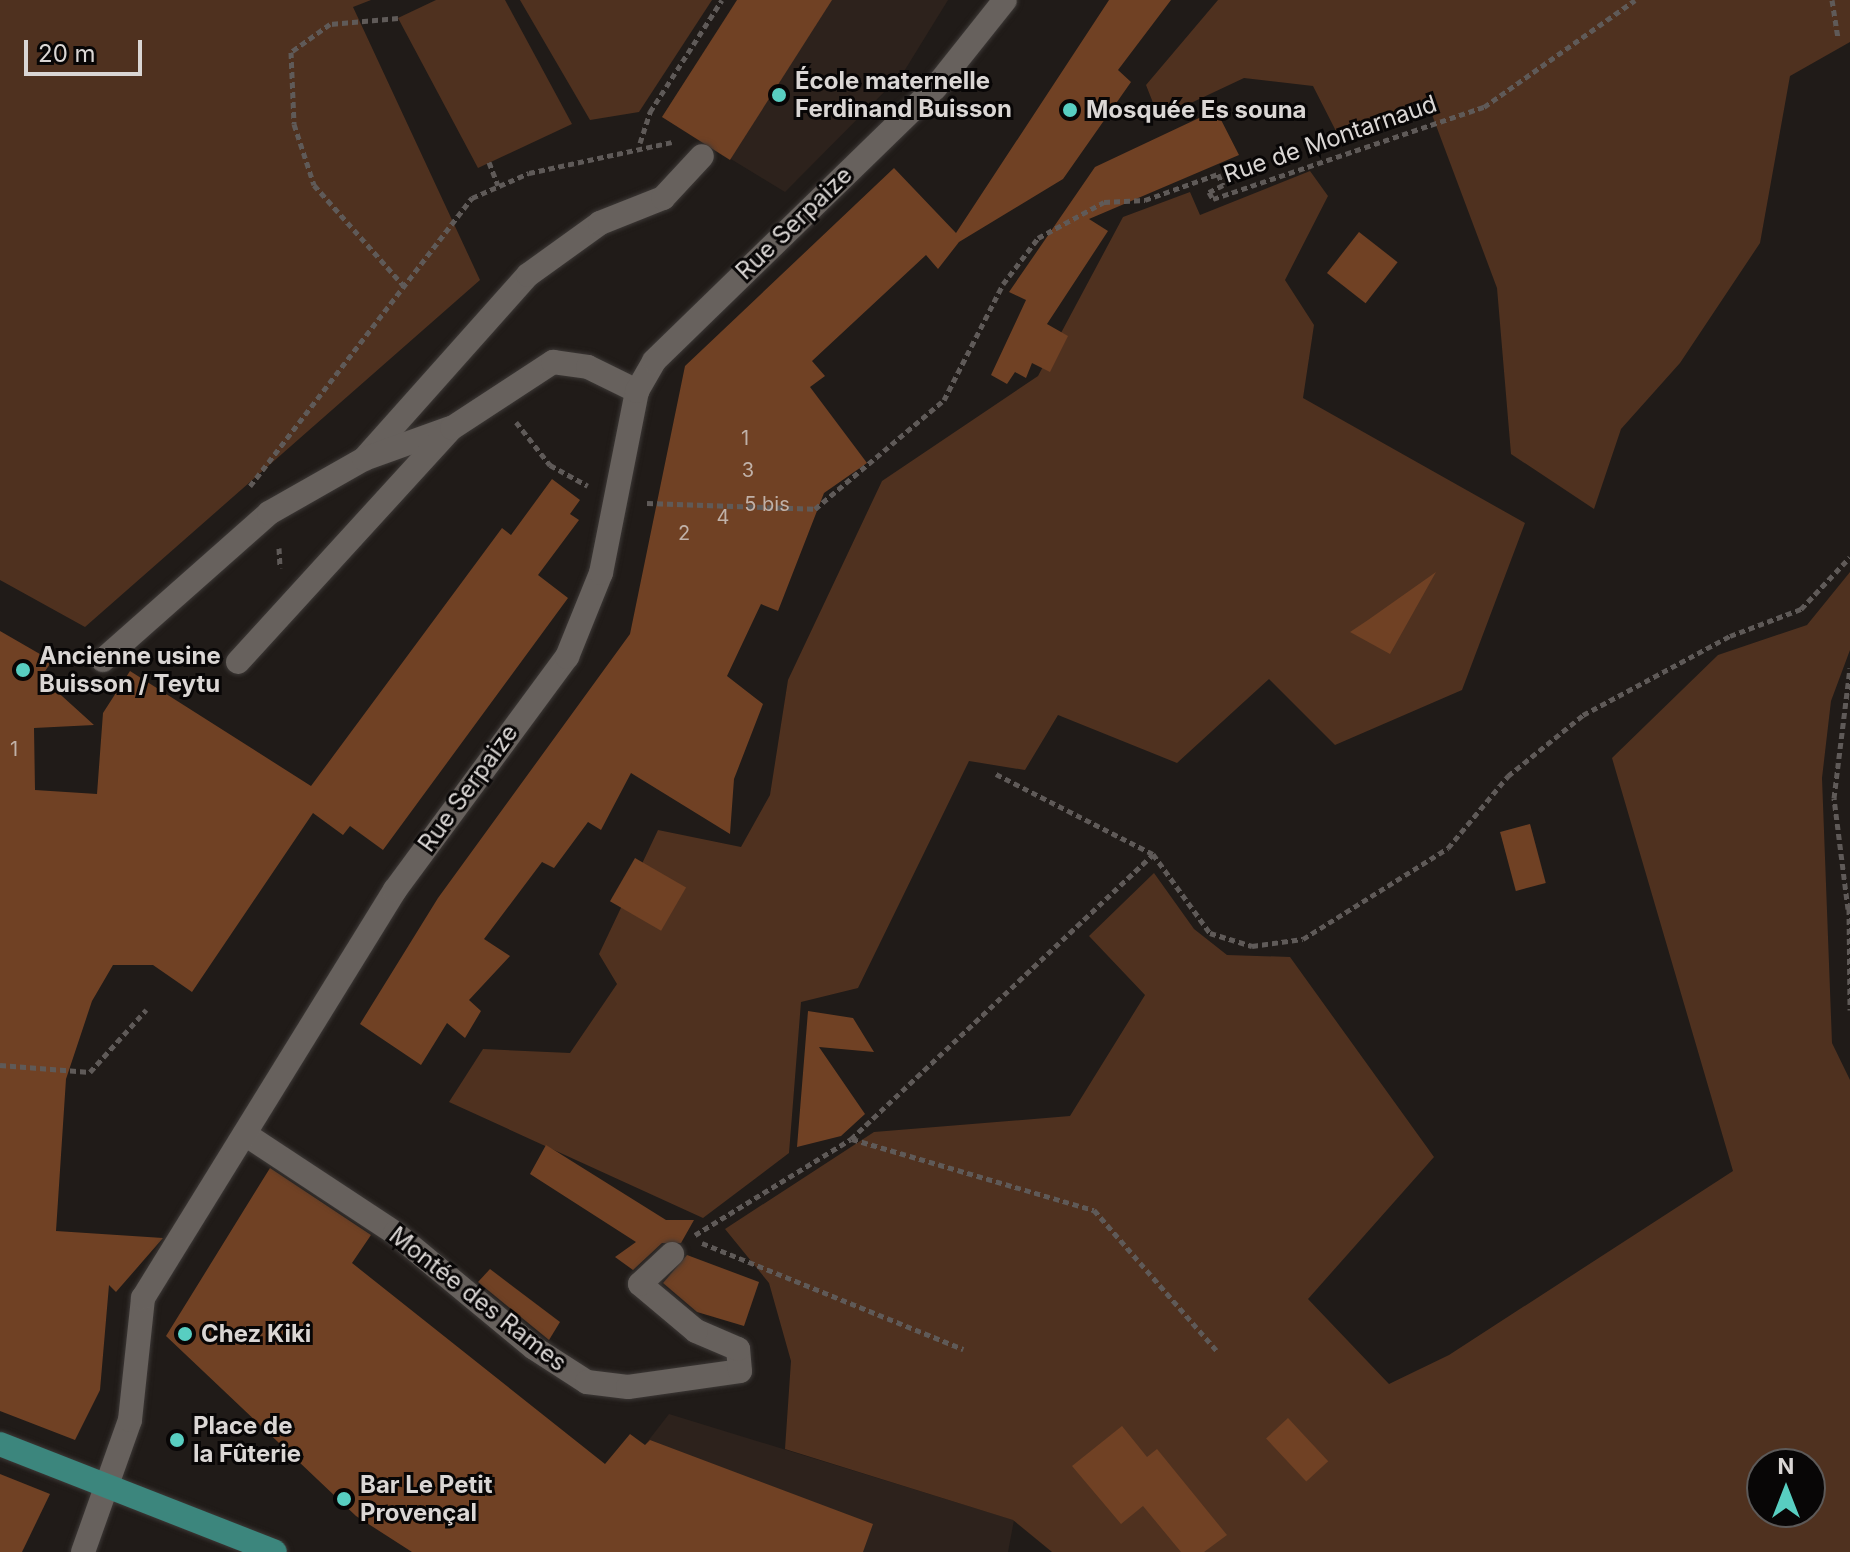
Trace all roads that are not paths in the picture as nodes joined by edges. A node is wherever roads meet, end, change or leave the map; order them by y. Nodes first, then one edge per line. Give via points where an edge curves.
1 (1005, 0) edge
2 (702, 156) road end
3 (637, 391) junction
4 (452, 428) junction
5 (364, 459) junction
6 (103, 660) dead end
7 (238, 662) dead end
8 (245, 1134) junction
9 (681, 1246) road end
10 (0, 1444) edge
11 (109, 1487) junction
12 (83, 1552) edge
13 (275, 1552) edge

1 - 3 street, Rue Serpaize via 980,38 886,137 654,361
2 - 5 street via 663,198 600,223 528,275
3 - 4 street via 588,367 553,362
3 - 8 street, Rue Serpaize via 597,587 567,657 443,817
4 - 5 street
4 - 7 street
5 - 6 street via 269,513
8 - 9 street, Montée des Rames via 395,1233 534,1348 587,1382 628,1387 740,1371 738,1349 696,1331 640,1284
8 - 11 street, Rue Serpaize via 143,1298 130,1420
10 - 11 main road
11 - 12 street, Rue Serpaize
11 - 13 main road

